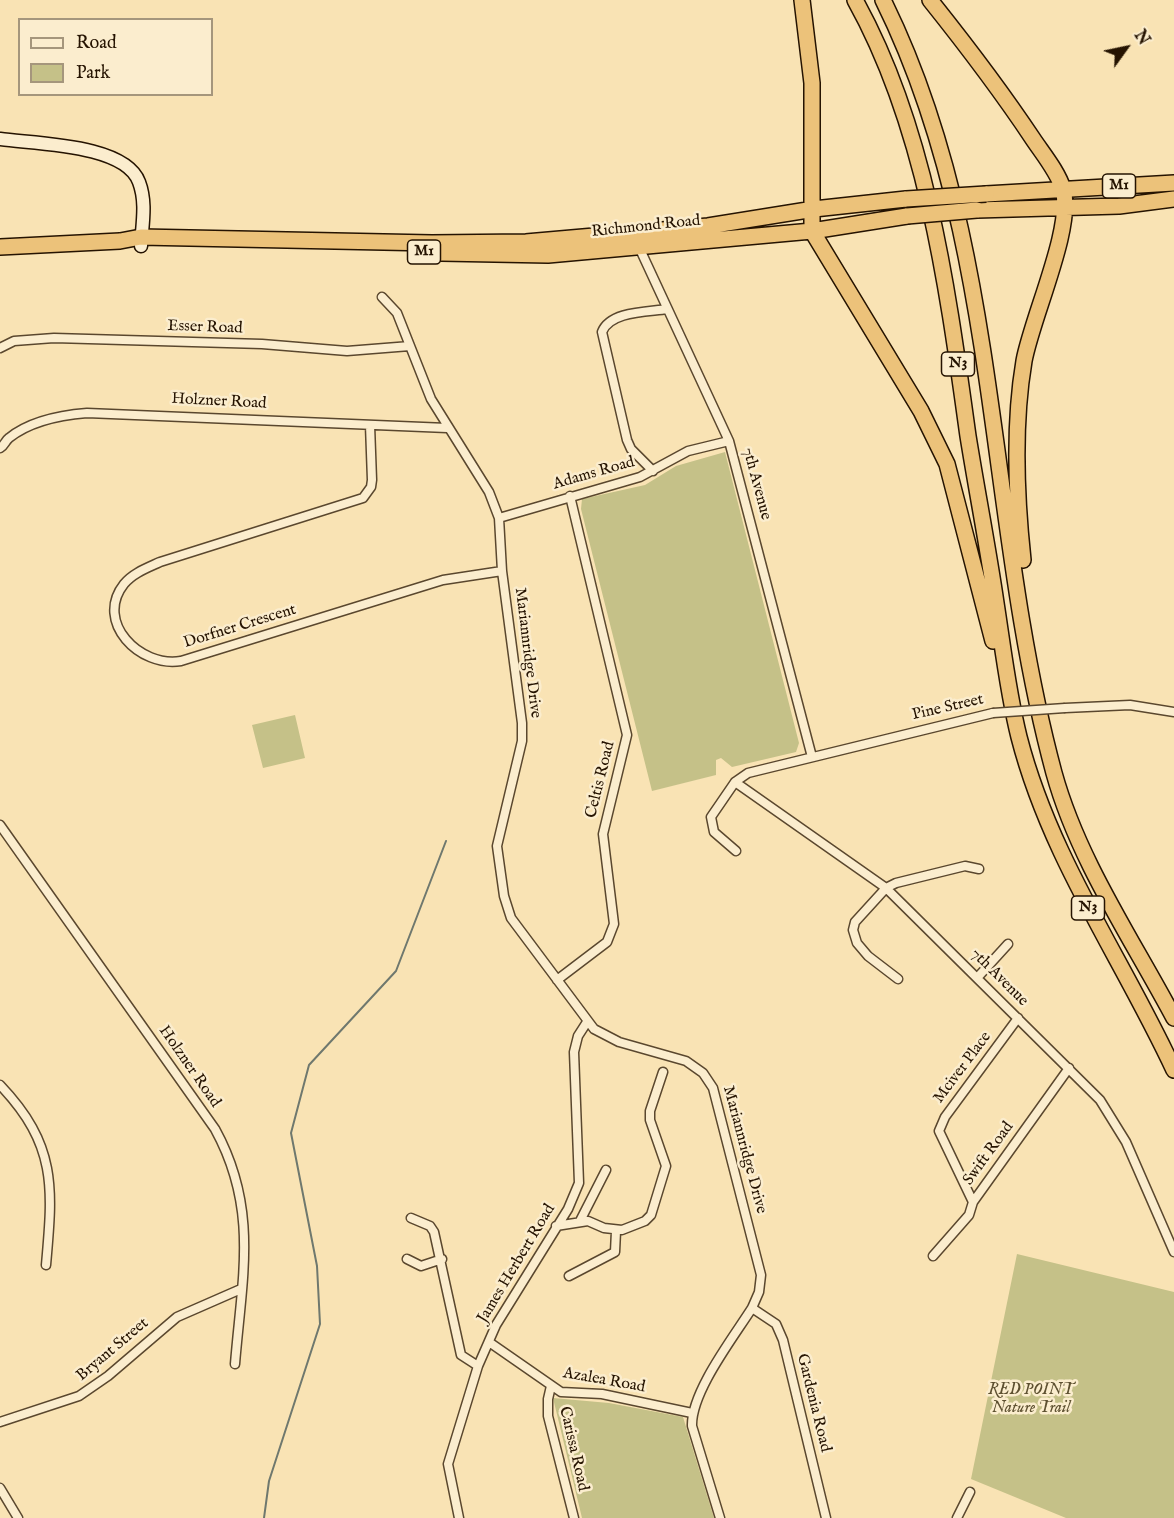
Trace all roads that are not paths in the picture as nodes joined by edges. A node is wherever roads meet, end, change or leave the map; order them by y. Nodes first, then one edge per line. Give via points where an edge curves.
1 (802, 0) edge
2 (855, 0) edge
3 (883, 0) edge
4 (930, 0) edge
5 (0, 140) edge
6 (1174, 183) edge
7 (811, 187) junction
8 (1063, 189) junction
9 (1174, 199) edge
10 (1119, 206) junction
11 (1065, 207) junction
12 (814, 209) junction
13 (782, 213) junction
14 (812, 231) junction
15 (638, 238) junction
16 (1060, 241) junction
17 (141, 242) junction
18 (0, 247) edge
19 (382, 297) dead end
20 (667, 309) junction
21 (410, 346) junction
22 (0, 348) edge
23 (370, 425) junction
24 (447, 428) junction
25 (729, 441) junction
26 (0, 448) edge
27 (652, 471) junction
28 (570, 496) junction
29 (499, 518) junction
30 (502, 571) junction
31 (1034, 680) junction
32 (1007, 684) junction
33 (1174, 712) edge
34 (812, 757) junction
35 (754, 771) junction
36 (735, 782) junction
37 (750, 792) junction
38 (0, 825) edge
39 (736, 850) dead end
40 (979, 869) dead end
41 (886, 888) junction
42 (1008, 944) dead end
43 (977, 978) junction
44 (898, 979) dead end
45 (557, 980) junction
46 (1018, 1018) junction
47 (1174, 1018) edge
48 (587, 1022) junction
49 (1069, 1068) junction
50 (1174, 1070) edge
51 (663, 1072) dead end
52 (0, 1085) edge
53 (606, 1170) dead end
54 (973, 1202) junction
55 (411, 1218) dead end
56 (580, 1221) junction
57 (556, 1226) junction
58 (616, 1231) junction
59 (1174, 1252) edge
60 (933, 1256) dead end
61 (407, 1259) dead end
62 (442, 1259) junction
63 (46, 1265) dead end
64 (569, 1276) dead end
65 (241, 1289) junction
66 (752, 1308) junction
67 (489, 1342) junction
68 (235, 1364) dead end
69 (478, 1366) junction
70 (551, 1386) junction
71 (692, 1413) junction
72 (0, 1422) edge
73 (0, 1488) edge
74 (970, 1492) dead end
75 (18, 1518) edge
76 (459, 1518) edge
77 (574, 1518) edge
78 (720, 1518) edge
79 (826, 1518) edge
80 (958, 1518) edge

1 - 7 highway via 812,83
2 - 32 highway, N3 via 895,92 924,180 957,359
3 - 31 highway, N3 via 921,88 950,184
4 - 8 highway via 1011,106
5 - 17 street via 73,149 124,162 138,178 143,196
6 - 8 highway, Richmond Road / M1
7 - 12 highway
7 - 13 highway
8 - 11 highway
8 - 12 highway, Richmond Road / M1, bridge
9 - 10 highway, Richmond Road / M1
10 - 11 highway, Richmond Road / M1
10 - 16 highway via 1081,213
11 - 14 highway, Richmond Road / M1, bridge via 907,216
11 - 16 highway
12 - 13 highway, Richmond Road / M1
12 - 14 highway
13 - 15 highway, Richmond Road / M1
14 - 15 highway, Richmond Road / M1
14 - 32 highway via 921,411 947,465 997,659
15 - 17 highway, Richmond Road / M1 via 516,243
15 - 20 street, 7th Avenue
16 - 31 highway via 1035,314 1019,393 1018,488 1037,668
17 - 18 highway, Richmond Road / M1
19 - 21 street, Mariannridge Drive via 394,307
20 - 25 street, 7th Avenue
20 - 27 street via 620,317 608,322 602,332 627,440
21 - 22 street, Esser Road via 347,351 262,344 54,338 14,341
21 - 24 street, Mariannridge Drive
23 - 24 street, Holzner Road
23 - 26 street, Holzner Road via 87,413 34,425 7,439
23 - 30 street, Dorfner Crescent via 372,480 363,498 160,562 134,575 123,585 118,598 117,621 126,641 145,657 172,663 443,580
24 - 29 street, Mariannridge Drive via 489,492
25 - 27 street, Adams Road via 688,451
25 - 34 street, 7th Avenue
27 - 28 street, Adams Road
28 - 29 street, Adams Road
28 - 45 street, Celtis Road via 627,735 603,834 614,924 607,942
29 - 30 street, Mariannridge Drive
30 - 45 street, Mariannridge Drive via 522,741 498,837 498,858 508,910
31 - 47 highway, N3 via 1054,774 1077,834
32 - 50 highway, N3 via 1030,775 1053,837
33 - 34 street, Pine Street, bridge via 1105,704 993,713
34 - 35 street, Pine Street
35 - 36 street, Pine Street
35 - 37 street via 749,781
36 - 37 street, 7th Avenue
36 - 39 street via 711,821 719,839
37 - 41 street, 7th Avenue
38 - 65 street, Holzner Road via 227,1151 239,1185 244,1223
40 - 41 street via 965,866
41 - 43 street, 7th Avenue
41 - 44 street via 855,922 853,930 857,943 868,956
42 - 43 street
43 - 46 street, 7th Avenue
45 - 48 street, Mariannridge Drive
46 - 49 street, 7th Avenue
46 - 54 street, Mciver Place via 945,1117 939,1131
48 - 57 street, James Herbert Road via 574,1052 579,1183
48 - 66 street, Mariannridge Drive via 619,1042 686,1061 709,1080 761,1275
49 - 54 street, Swift Road
49 - 59 street, 7th Avenue via 1112,1115
51 - 58 street via 650,1120 665,1157 664,1174 651,1215 633,1228
52 - 63 street via 30,1120 43,1148 50,1176 51,1212
53 - 56 street
54 - 60 street, Swift Road via 969,1215
55 - 62 street via 432,1228
56 - 57 street
56 - 58 street
57 - 67 street, James Herbert Road
58 - 64 street via 615,1252
61 - 62 street via 421,1266
62 - 69 street via 461,1355
65 - 68 street, Holzner Road
65 - 72 street, Bryant Street via 177,1317 80,1396
66 - 71 street, Mariannridge Drive via 698,1396
66 - 79 street, Gardenia Road via 776,1324 783,1340
67 - 69 street, James Herbert Road
67 - 70 street, Azalea Road
69 - 76 street, James Herbert Road via 448,1464
70 - 71 street, Azalea Road via 561,1392 602,1394
70 - 77 street, Carissa Road via 548,1416
71 - 78 street via 692,1426
73 - 75 street
74 - 80 street

